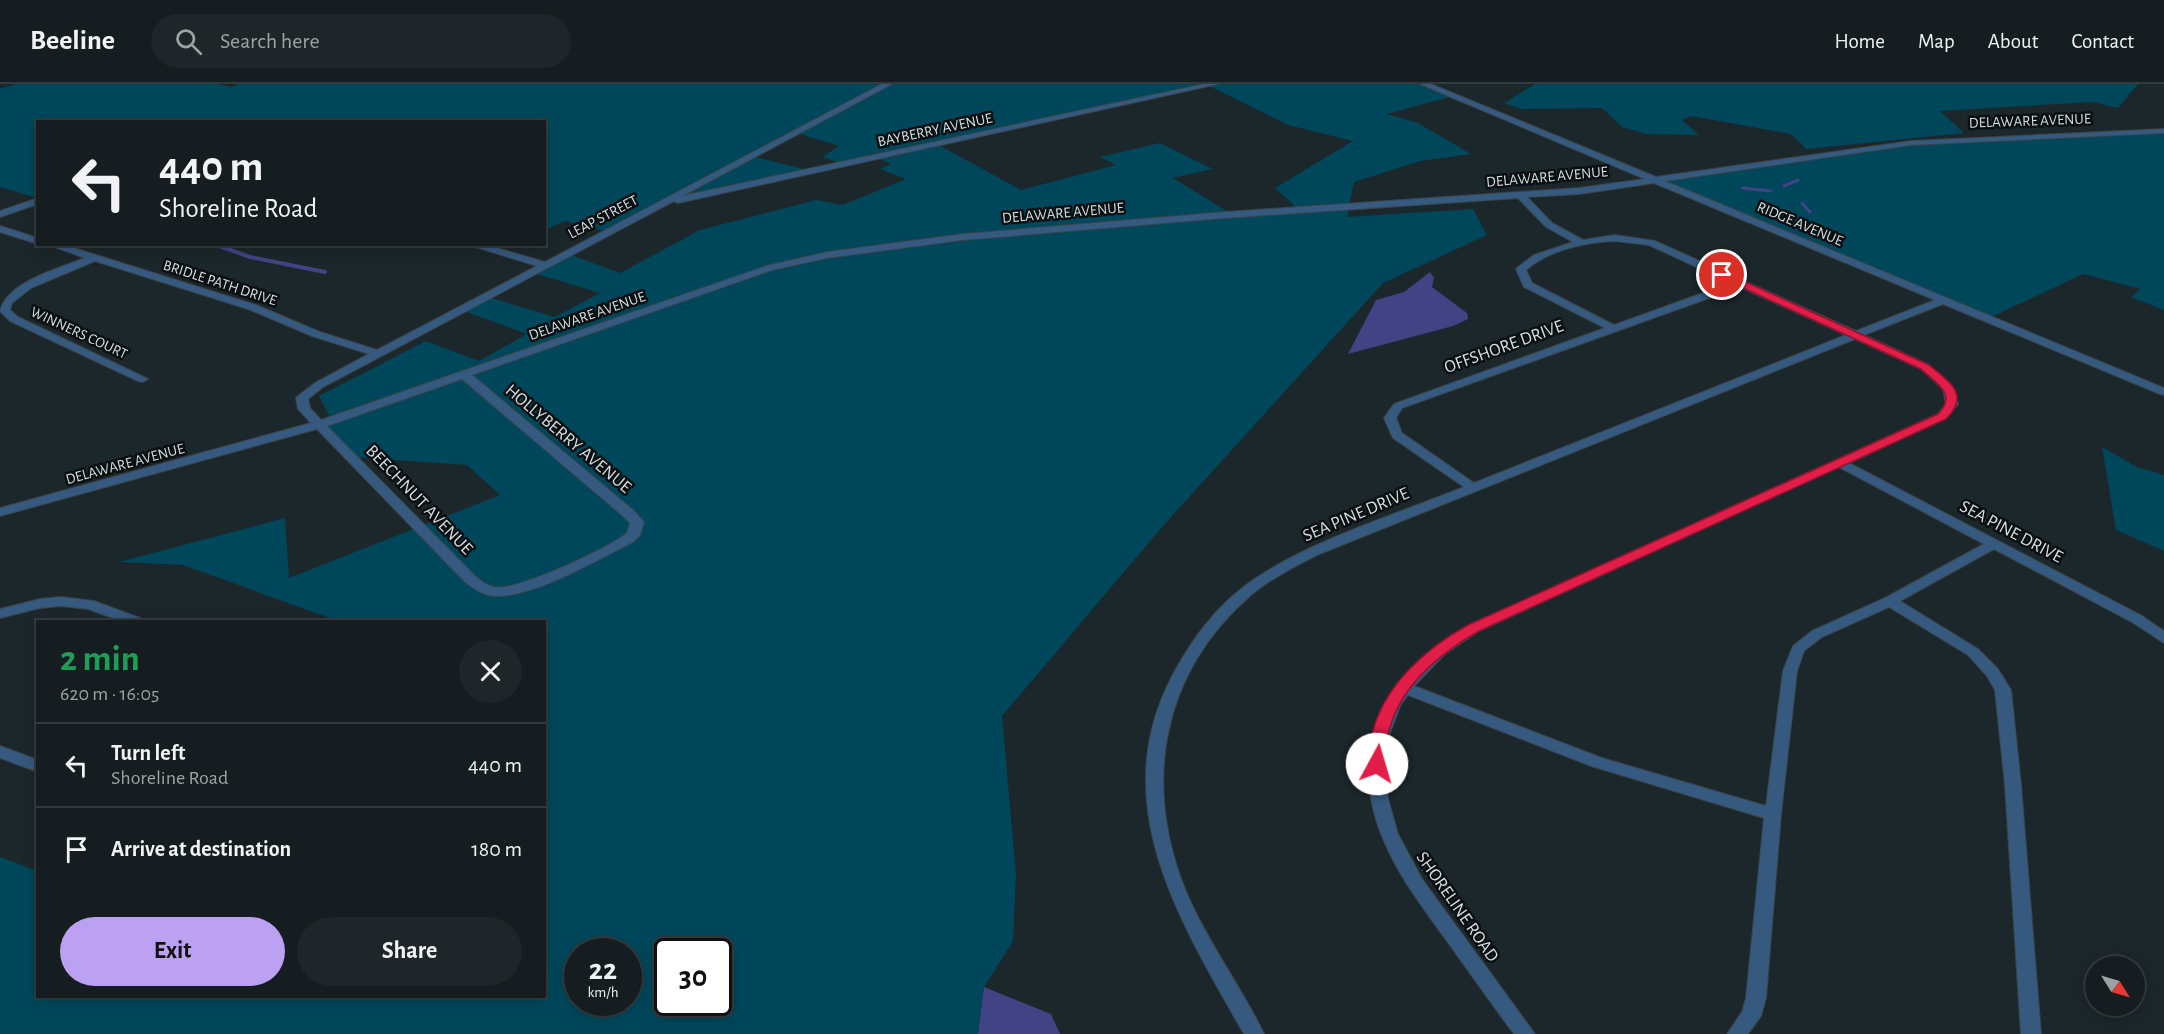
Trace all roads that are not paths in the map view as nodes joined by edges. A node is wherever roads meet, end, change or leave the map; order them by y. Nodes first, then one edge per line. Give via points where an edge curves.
1 (888, 84) edge
2 (1214, 84) edge
3 (1424, 84) edge
4 (2164, 130) edge
5 (1656, 180) junction
6 (1521, 196) junction
7 (36, 202) edge
8 (661, 204) junction
9 (0, 214) edge
10 (0, 229) edge
11 (36, 240) edge
12 (1582, 243) junction
13 (56, 246) edge
14 (477, 246) edge
15 (94, 258) junction
16 (546, 265) junction
17 (1740, 283) junction
18 (1944, 300) junction
19 (1611, 327) junction
20 (1856, 335) junction
21 (379, 354) junction
22 (465, 375) junction
23 (142, 380) dead end
24 (2164, 392) edge
25 (320, 425) junction
26 (1838, 462) junction
27 (1472, 487) junction
28 (0, 512) edge
29 (1994, 544) junction
30 (497, 592) joint
31 (1890, 601) junction
32 (0, 614) edge
33 (132, 620) edge
34 (2164, 638) edge
35 (1402, 687) junction
36 (0, 752) edge
37 (36, 765) edge
38 (1773, 814) junction
39 (1254, 1034) edge
40 (1525, 1034) edge
41 (1737, 1034) edge
42 (2031, 1034) edge

1 - 8 street, LEAP STREET
2 - 8 street, BAYBERRY AVENUE
3 - 5 street, RIDGE AVENUE
4 - 5 street, DELAWARE AVENUE via 1911,143
5 - 6 street, DELAWARE AVENUE
5 - 18 street, RIDGE AVENUE
6 - 12 street via 1549,225
6 - 22 street, DELAWARE AVENUE via 1065,228 918,241 827,255 761,271
7 - 9 street
8 - 16 street, LEAP STREET
10 - 11 street
12 - 17 street, SHORELINE ROAD via 1610,238 1652,243
12 - 19 street, SHORELINE ROAD via 1526,263 1521,269 1523,278 1528,285
13 - 15 street, BRIDLE PATH DRIVE
14 - 16 street
15 - 21 street, BRIDLE PATH DRIVE via 252,308
15 - 23 street, WINNERS COURT via 24,288 10,298 5,311 14,319
16 - 21 street, LEAP STREET
17 - 19 street, OFFSHORE DRIVE
17 - 20 street, SHORELINE ROAD
18 - 20 street, SEA PINE DRIVE
18 - 24 street, RIDGE AVENUE
19 - 27 street, OFFSHORE DRIVE via 1398,406 1390,418 1397,435
20 - 26 street, SHORELINE ROAD via 1934,372 1948,388 1952,404 1942,416
20 - 27 street, SEA PINE DRIVE
21 - 25 street, LEAP STREET via 304,396 302,406
22 - 25 street, DELAWARE AVENUE
22 - 30 street, HOLLYBERRY AVENUE via 637,522 633,535 539,580
25 - 28 street, DELAWARE AVENUE
25 - 30 street, BEECHNUT AVENUE via 470,579 483,589
26 - 29 street, SEA PINE DRIVE
26 - 35 street, SHORELINE ROAD via 1474,628 1436,651
27 - 39 street, SEA PINE DRIVE via 1312,552 1246,592 1195,647 1167,701 1157,735 1153,772 1162,845 1183,903
29 - 31 street
29 - 34 street, SEA PINE DRIVE
31 - 38 street via 1817,634 1798,649 1790,672
31 - 42 street via 1973,652 2003,690
32 - 33 street via 72,601
35 - 38 street via 1597,762
35 - 40 street, SHORELINE ROAD via 1385,717 1378,751 1381,803 1392,840 1407,873
36 - 37 street
38 - 41 street via 1756,998 1751,1016

